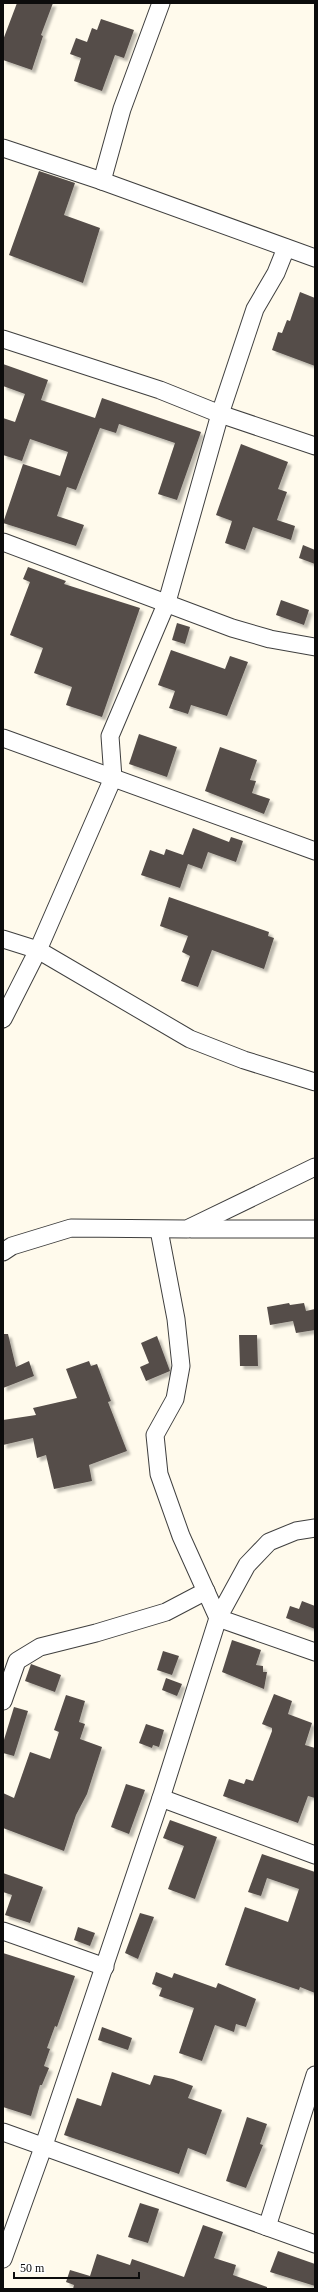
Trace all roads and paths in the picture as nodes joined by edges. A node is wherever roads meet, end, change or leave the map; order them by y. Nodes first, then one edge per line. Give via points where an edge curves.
1 (161, 3) edge
2 (3, 148) edge
3 (102, 181) junction
4 (286, 248) junction
5 (315, 258) edge
6 (3, 339) edge
7 (220, 414) junction
8 (315, 446) edge
9 (3, 542) edge
10 (167, 602) junction
11 (315, 647) edge
12 (3, 738) edge
13 (114, 778) junction
14 (315, 851) edge
15 (3, 939) edge
16 (38, 950) junction
17 (3, 1019) edge
18 (315, 1082) edge
19 (315, 1167) edge
20 (188, 1229) junction
21 (315, 1229) edge
22 (158, 1230) junction
23 (3, 1252) edge
24 (315, 1528) edge
25 (206, 1591) junction
26 (218, 1618) junction
27 (315, 1652) edge
28 (3, 1701) edge
29 (162, 1798) junction
30 (315, 1855) edge
31 (3, 1931) edge
32 (104, 1967) junction
33 (315, 2075) edge
34 (3, 2132) edge
35 (44, 2146) junction
36 (267, 2227) junction
37 (315, 2244) edge
38 (3, 2259) edge

1 - 3 street via 122,108
2 - 3 street
3 - 4 street
4 - 5 street
4 - 7 street via 255,309
6 - 7 street via 160,390
7 - 8 street
7 - 10 street
9 - 10 street
10 - 11 street via 232,628 270,639
10 - 13 street via 110,736
12 - 13 street
13 - 14 street
13 - 16 street
15 - 16 street
16 - 17 street
16 - 18 street via 190,1039 244,1060
19 - 20 street
20 - 21 street
20 - 22 street
22 - 23 street via 71,1228 12,1246
22 - 25 street via 176,1319 181,1366 175,1399 155,1435 159,1474 181,1536
24 - 26 street via 296,1531 269,1542 247,1565
25 - 26 street
25 - 28 street via 166,1612 40,1647 17,1661
26 - 27 street
26 - 29 street
29 - 30 street
29 - 32 street
31 - 32 street
32 - 35 street
33 - 36 street
34 - 35 street
35 - 36 street
35 - 38 street
36 - 37 street

